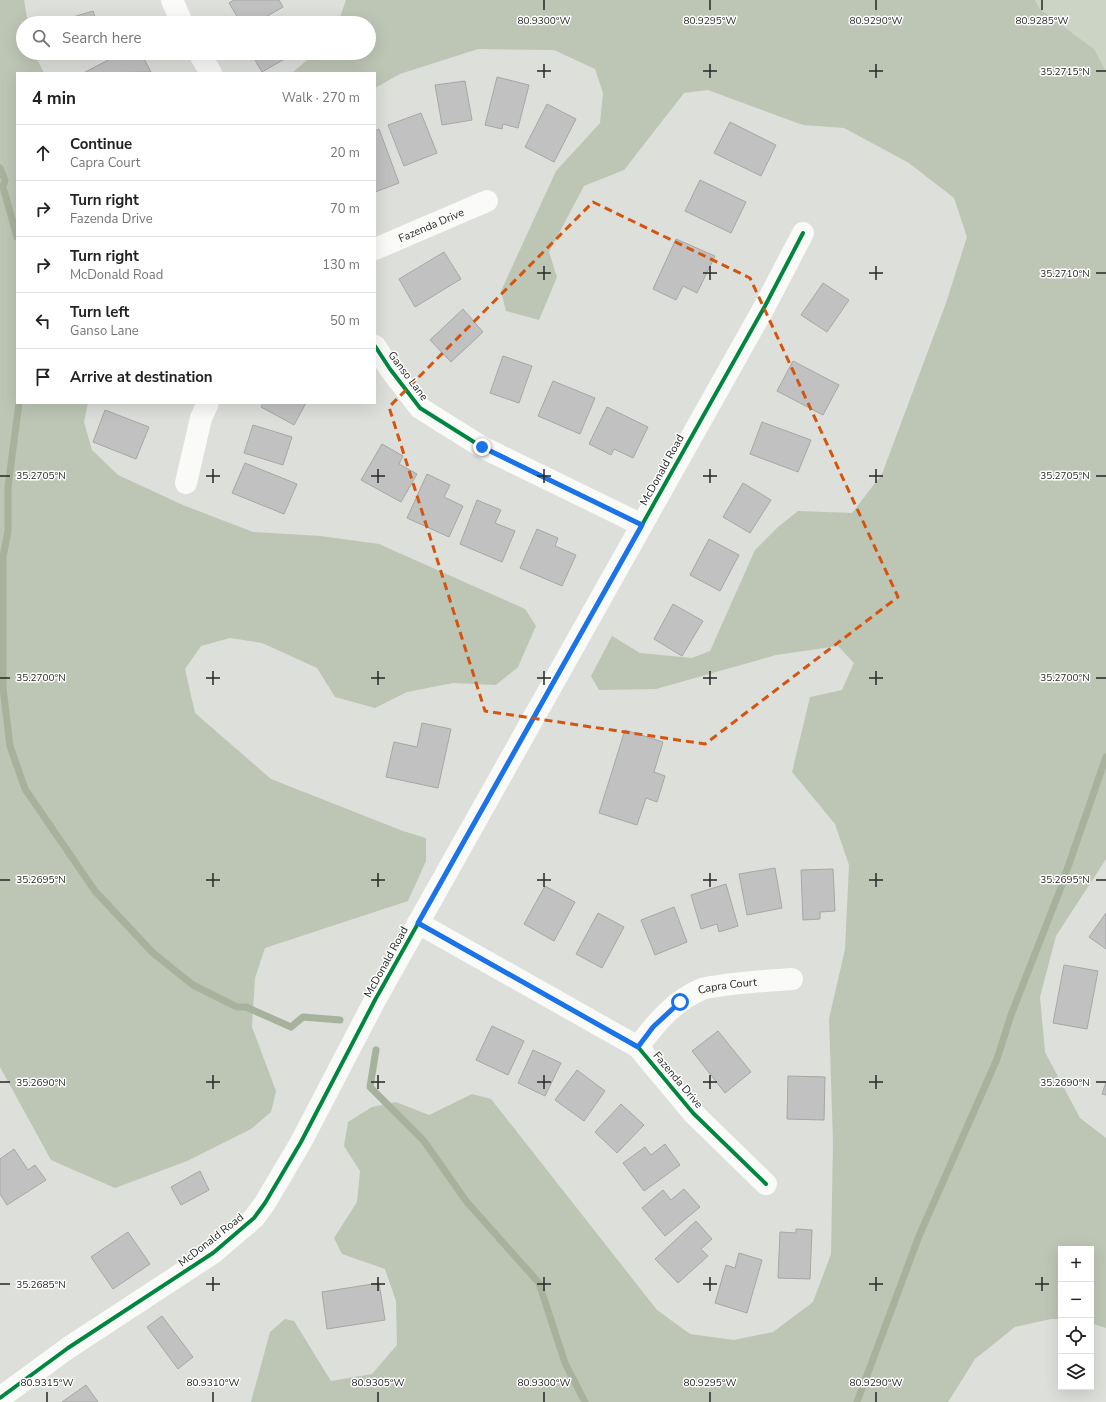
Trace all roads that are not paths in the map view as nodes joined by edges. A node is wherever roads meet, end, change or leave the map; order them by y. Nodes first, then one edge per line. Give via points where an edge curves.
1 (172, 0) edge
2 (179, 16) edge
3 (203, 60) edge
4 (210, 72) edge
5 (487, 201) dead end
6 (803, 233) dead end
7 (376, 249) edge
8 (376, 348) edge
9 (208, 404) edge
10 (186, 483) dead end
11 (642, 525) junction
12 (418, 923) junction
13 (792, 979) dead end
14 (638, 1047) junction
15 (766, 1184) dead end
16 (0, 1398) edge

1 - 2 street
3 - 4 street
5 - 7 street, Fazenda Drive
6 - 11 street, McDonald Road
8 - 11 street, Ganso Lane via 420,408 482,447
9 - 10 street via 201,418
11 - 12 street, McDonald Road
12 - 14 street, Fazenda Drive
12 - 16 street, McDonald Road via 301,1142 254,1218 213,1253 68,1348
13 - 14 street, Capra Court via 742,982 701,989 669,1010
14 - 15 street, Fazenda Drive via 693,1113

